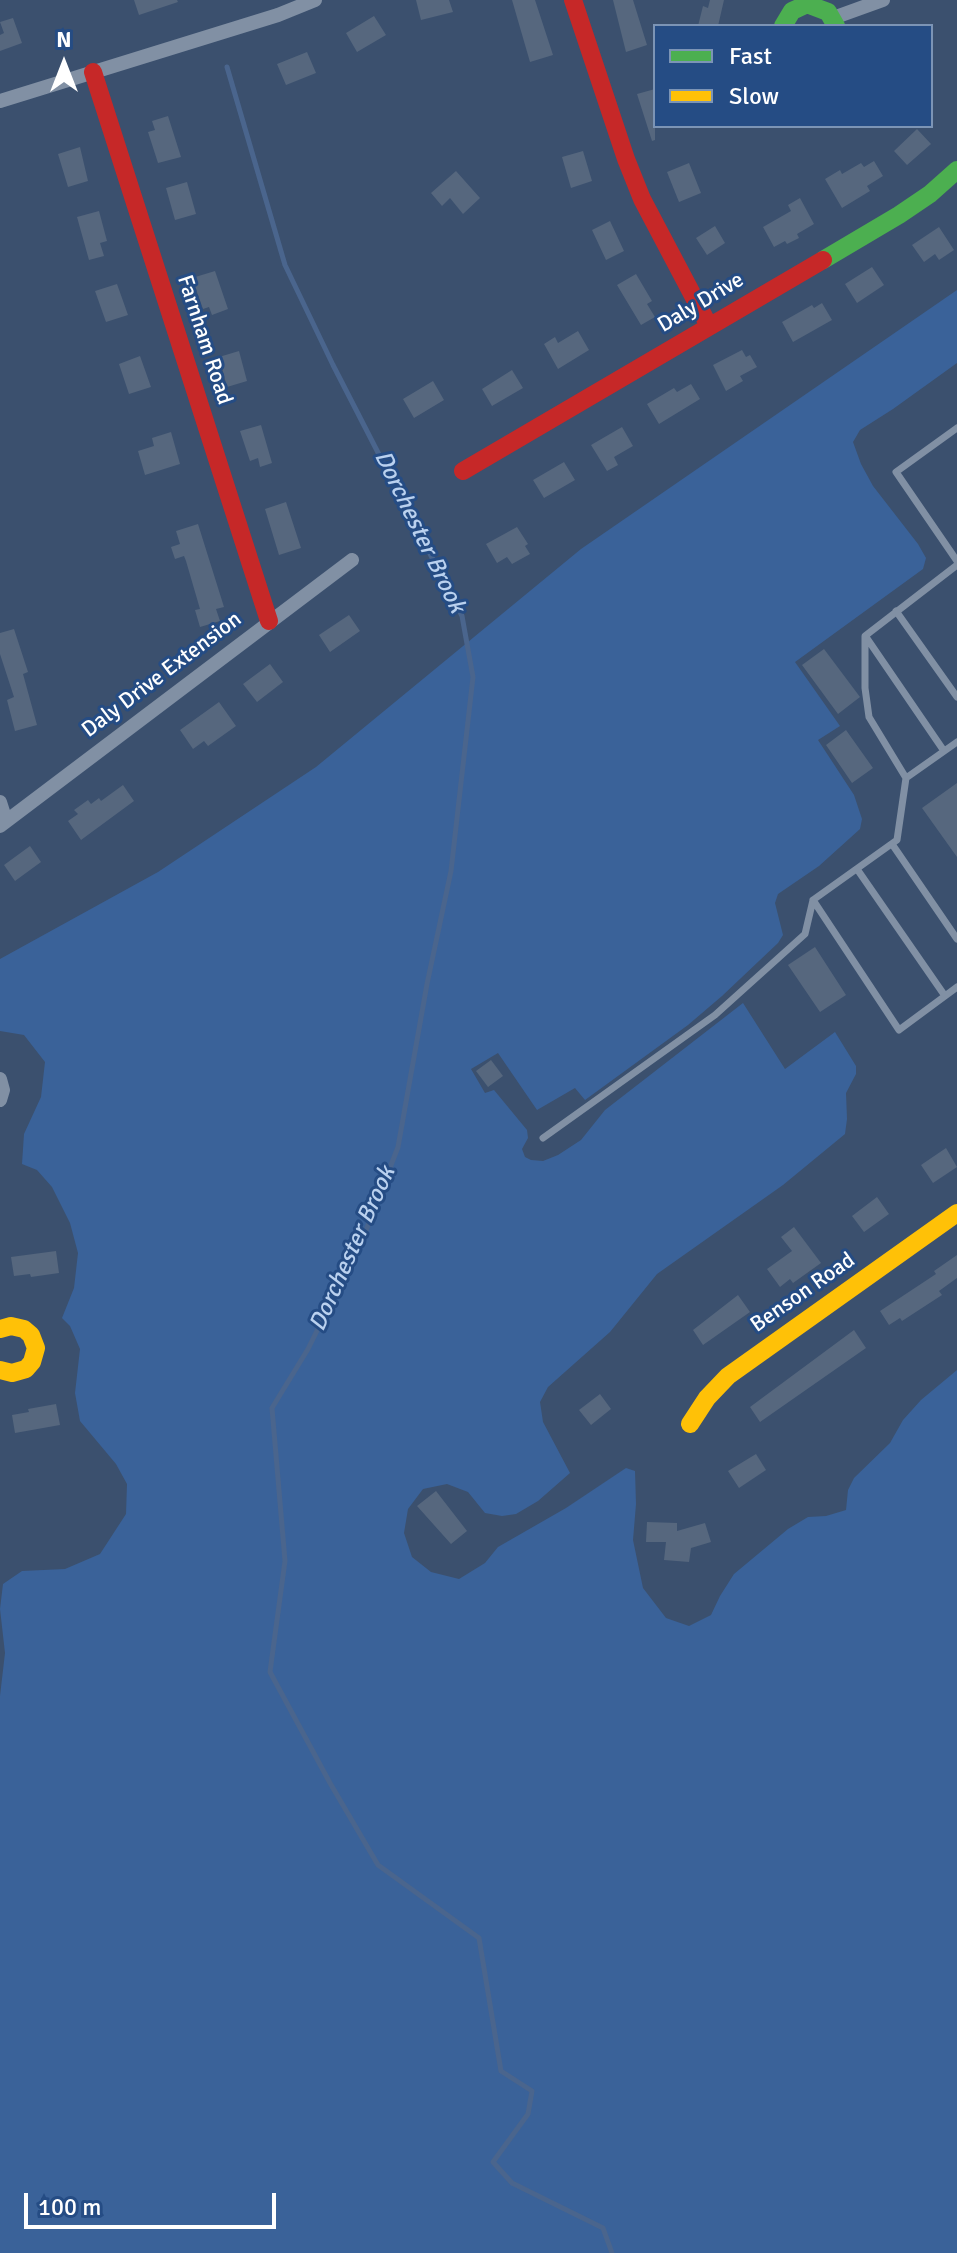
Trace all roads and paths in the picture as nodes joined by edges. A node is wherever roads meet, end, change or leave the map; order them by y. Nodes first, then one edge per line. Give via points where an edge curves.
1 (315, 0) edge
2 (573, 0) edge
3 (883, 0) edge
4 (834, 22) edge
5 (784, 24) edge
6 (93, 72) junction
7 (0, 101) edge
8 (957, 170) edge
9 (709, 326) junction
10 (957, 428) edge
11 (463, 471) dead end
12 (352, 560) dead end
13 (957, 563) edge
14 (896, 611) junction
15 (269, 621) junction
16 (865, 636) junction
17 (957, 697) edge
18 (957, 742) edge
19 (944, 751) junction
20 (906, 778) junction
21 (0, 802) edge
22 (3, 824) edge
23 (892, 844) junction
24 (857, 869) junction
25 (813, 900) junction
26 (957, 939) edge
27 (957, 987) edge
28 (945, 996) junction
29 (0, 1079) edge
30 (0, 1100) edge
31 (543, 1138) dead end
32 (957, 1213) edge
33 (0, 1329) edge
34 (0, 1370) edge
35 (690, 1424) dead end

1 - 6 street
2 - 9 street via 642,199
3 - 4 street
4 - 5 street via 822,7 807,4 792,11
6 - 7 street
6 - 15 street, Farnham Road
8 - 9 street, Daly Drive via 899,215
9 - 11 street, Daly Drive
10 - 13 lane via 896,472
12 - 15 street, Daly Drive Extension
13 - 14 lane
14 - 16 lane
14 - 17 lane
15 - 22 street, Daly Drive Extension
16 - 19 lane
16 - 20 lane via 869,717
18 - 19 lane
19 - 20 lane
20 - 23 lane via 897,840
21 - 22 street
23 - 24 lane
23 - 26 lane
24 - 25 lane
24 - 28 lane
25 - 28 lane via 899,1030
25 - 31 lane via 805,934 715,1015
27 - 28 lane
29 - 30 street
32 - 35 street, Benson Road via 728,1376
33 - 34 street via 24,1329 36,1348 26,1369

